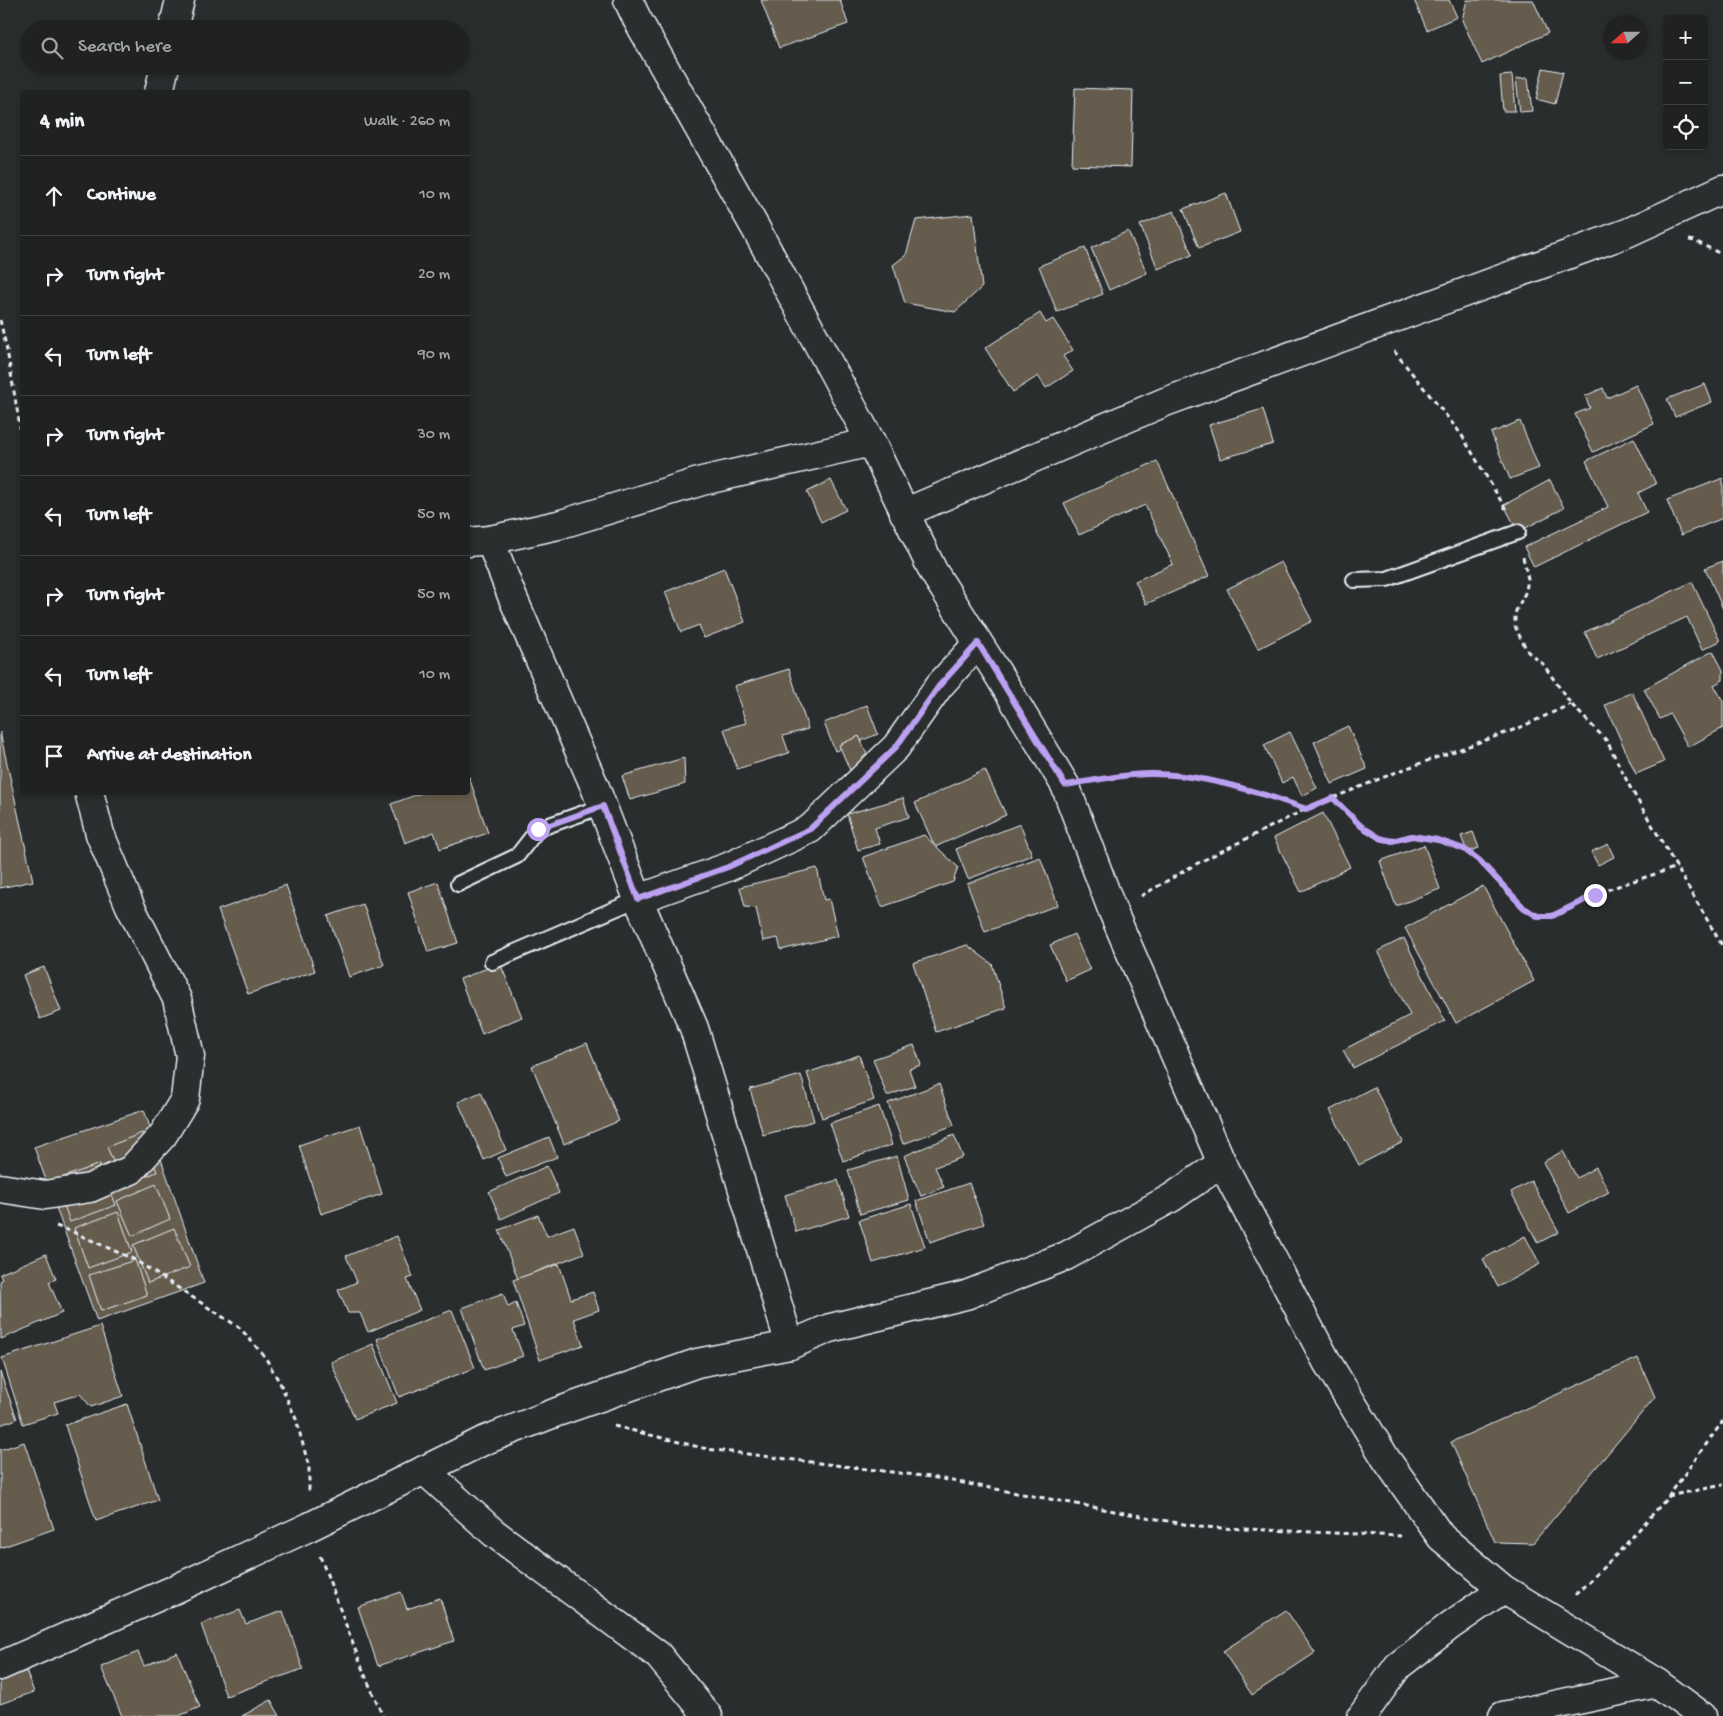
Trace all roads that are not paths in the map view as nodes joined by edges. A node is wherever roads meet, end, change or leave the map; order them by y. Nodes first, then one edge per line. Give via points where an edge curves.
1 (180, 0) edge
2 (628, 0) edge
3 (175, 20) edge
4 (163, 75) edge
5 (159, 90) edge
6 (1723, 189) edge
7 (871, 442) junction
8 (904, 513) junction
9 (1518, 532) dead end
10 (479, 541) edge
11 (1354, 580) dead end
12 (978, 643) junction
13 (90, 795) edge
14 (603, 806) junction
15 (458, 884) dead end
16 (638, 899) junction
17 (492, 962) dead end
18 (1222, 1163) junction
19 (0, 1188) edge
20 (790, 1345) junction
21 (424, 1470) junction
22 (1503, 1589) junction
23 (0, 1666) edge
24 (1657, 1683) junction
25 (708, 1716) edge
26 (1362, 1716) edge
27 (1503, 1716) edge
28 (1702, 1716) edge

1 - 3 street
2 - 7 street
4 - 5 street
6 - 8 street via 1627,233 1164,402
7 - 8 street
7 - 10 street via 702,481 558,525
8 - 12 street via 933,571
9 - 11 lane via 1387,579
10 - 14 street via 512,596
12 - 16 street via 939,686 896,747 810,829 728,867
12 - 18 street via 1065,785 1113,912
13 - 19 street via 100,834 130,906 177,999 190,1056 185,1099 163,1135 131,1170 90,1188 63,1192 45,1194
14 - 15 lane via 538,829 517,856
14 - 16 street
16 - 17 lane
16 - 20 street via 694,1028
18 - 20 street via 1171,1198 1066,1256 966,1295 830,1328
18 - 22 street via 1327,1362 1386,1459 1441,1537
20 - 21 street via 688,1366 483,1441
21 - 23 street via 171,1591
21 - 25 street via 494,1533 658,1655
22 - 24 street
22 - 26 street via 1398,1666
24 - 27 street
24 - 28 street

